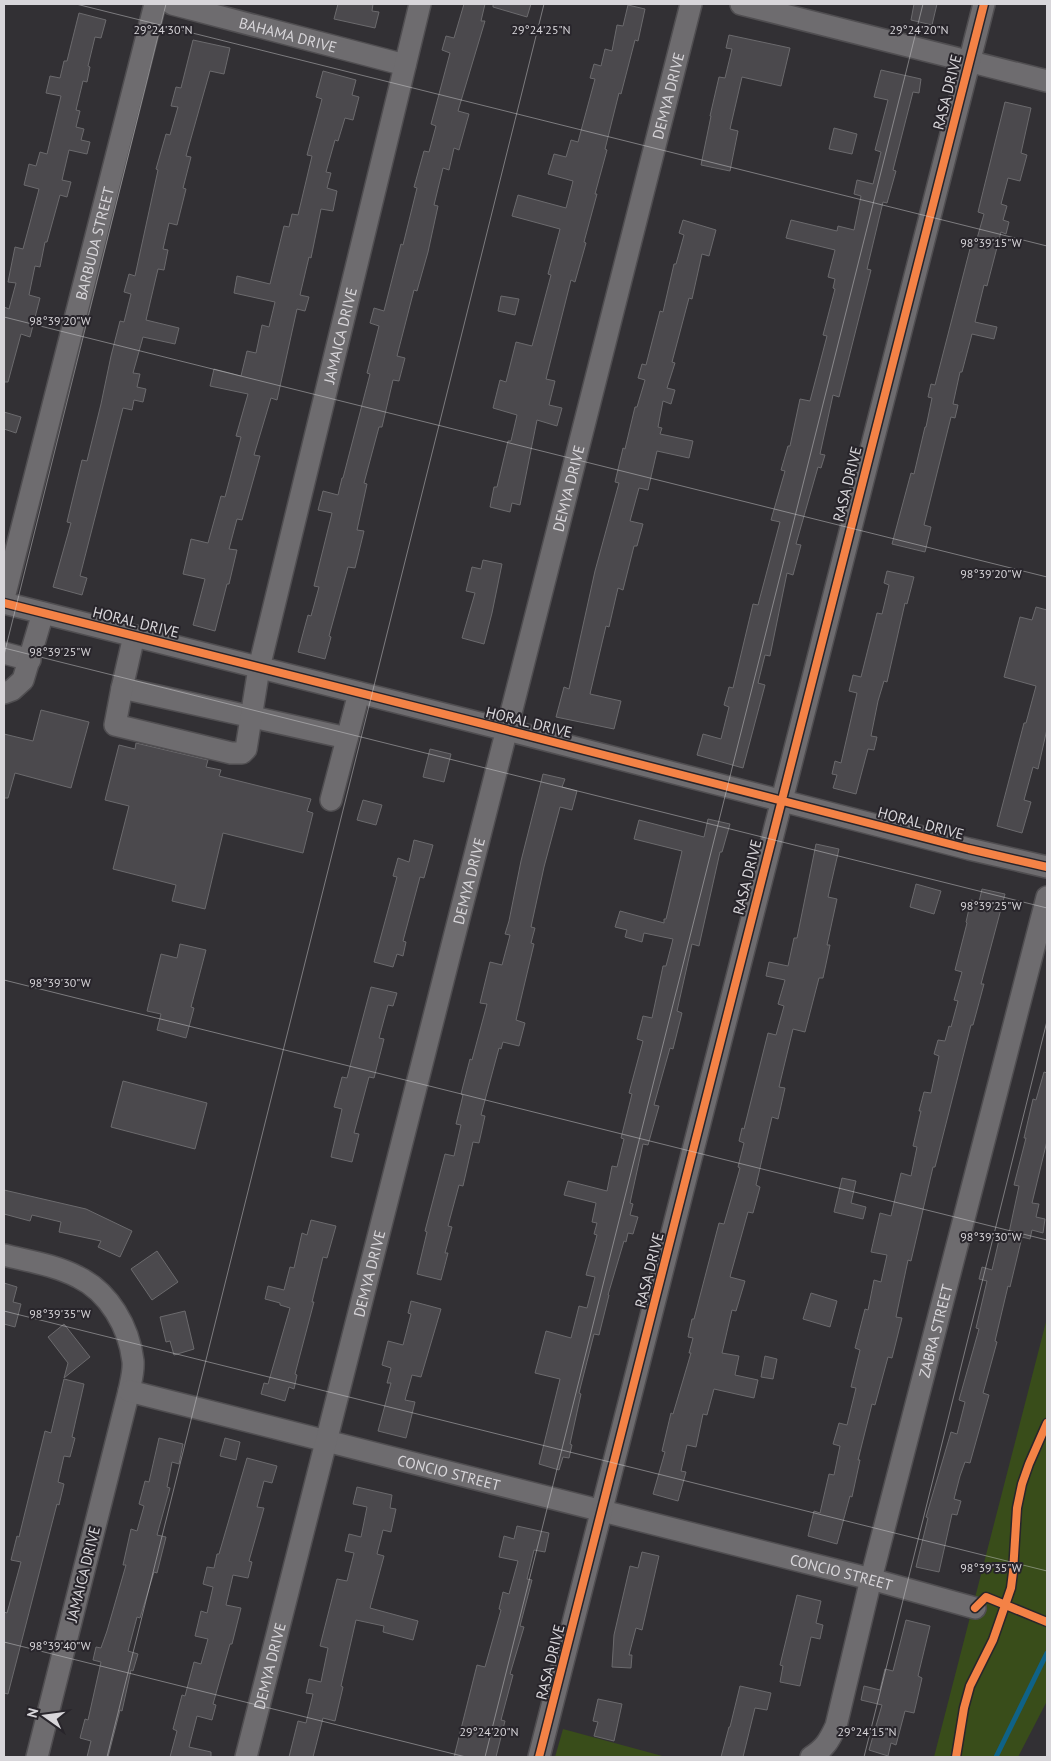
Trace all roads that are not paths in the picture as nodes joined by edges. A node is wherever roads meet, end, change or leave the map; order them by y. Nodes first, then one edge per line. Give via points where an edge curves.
1 (155, 4) edge
2 (172, 4) edge
3 (420, 4) edge
4 (691, 4) edge
5 (741, 4) edge
6 (984, 4) edge
7 (969, 62) junction
8 (405, 65) junction
9 (1047, 82) edge
10 (4, 598) edge
11 (4, 603) edge
12 (44, 613) junction
13 (134, 636) junction
14 (4, 653) edge
15 (30, 660) junction
16 (259, 668) junction
17 (122, 688) junction
18 (4, 693) edge
19 (359, 693) junction
20 (251, 717) junction
21 (507, 730) junction
22 (347, 738) junction
23 (331, 800) dead end
24 (781, 800) junction
25 (1047, 867) edge
26 (1047, 896) edge
27 (4, 1255) edge
28 (129, 1391) junction
29 (327, 1441) junction
30 (603, 1511) junction
31 (871, 1579) junction
32 (975, 1608) dead end
33 (37, 1757) edge
34 (246, 1757) edge
35 (539, 1757) edge
36 (812, 1757) edge

1 - 10 street, BARBUDA STREET
2 - 8 street, BAHAMA DRIVE
3 - 8 street, JAMAICA DRIVE
4 - 21 street, DEMYA DRIVE
5 - 7 street
6 - 7 street, RASA DRIVE
7 - 9 street
7 - 24 street, RASA DRIVE
8 - 16 street, JAMAICA DRIVE
11 - 12 street, HORAL DRIVE
12 - 13 street, HORAL DRIVE
12 - 15 street
13 - 16 street, HORAL DRIVE
13 - 17 street
14 - 15 street
15 - 18 street via 24,680
16 - 19 street, HORAL DRIVE
16 - 20 street, JAMAICA DRIVE
17 - 20 street
17 - 20 street, JAMAICA DRIVE via 115,725 230,753 246,750
19 - 21 street, HORAL DRIVE
19 - 22 street
20 - 22 street
21 - 24 street, HORAL DRIVE
21 - 29 street, DEMYA DRIVE
22 - 23 street
24 - 25 street, HORAL DRIVE
24 - 30 street, RASA DRIVE
26 - 31 street, ZABRA STREET
27 - 28 street via 79,1277 112,1306 130,1345 133,1362
28 - 29 street, CONCIO STREET
28 - 33 street, JAMAICA DRIVE
29 - 30 street, CONCIO STREET
29 - 34 street, DEMYA DRIVE
30 - 31 street, CONCIO STREET
30 - 35 street, RASA DRIVE
31 - 32 street, CONCIO STREET
31 - 36 street, ZABRA STREET via 836,1726 823,1750

